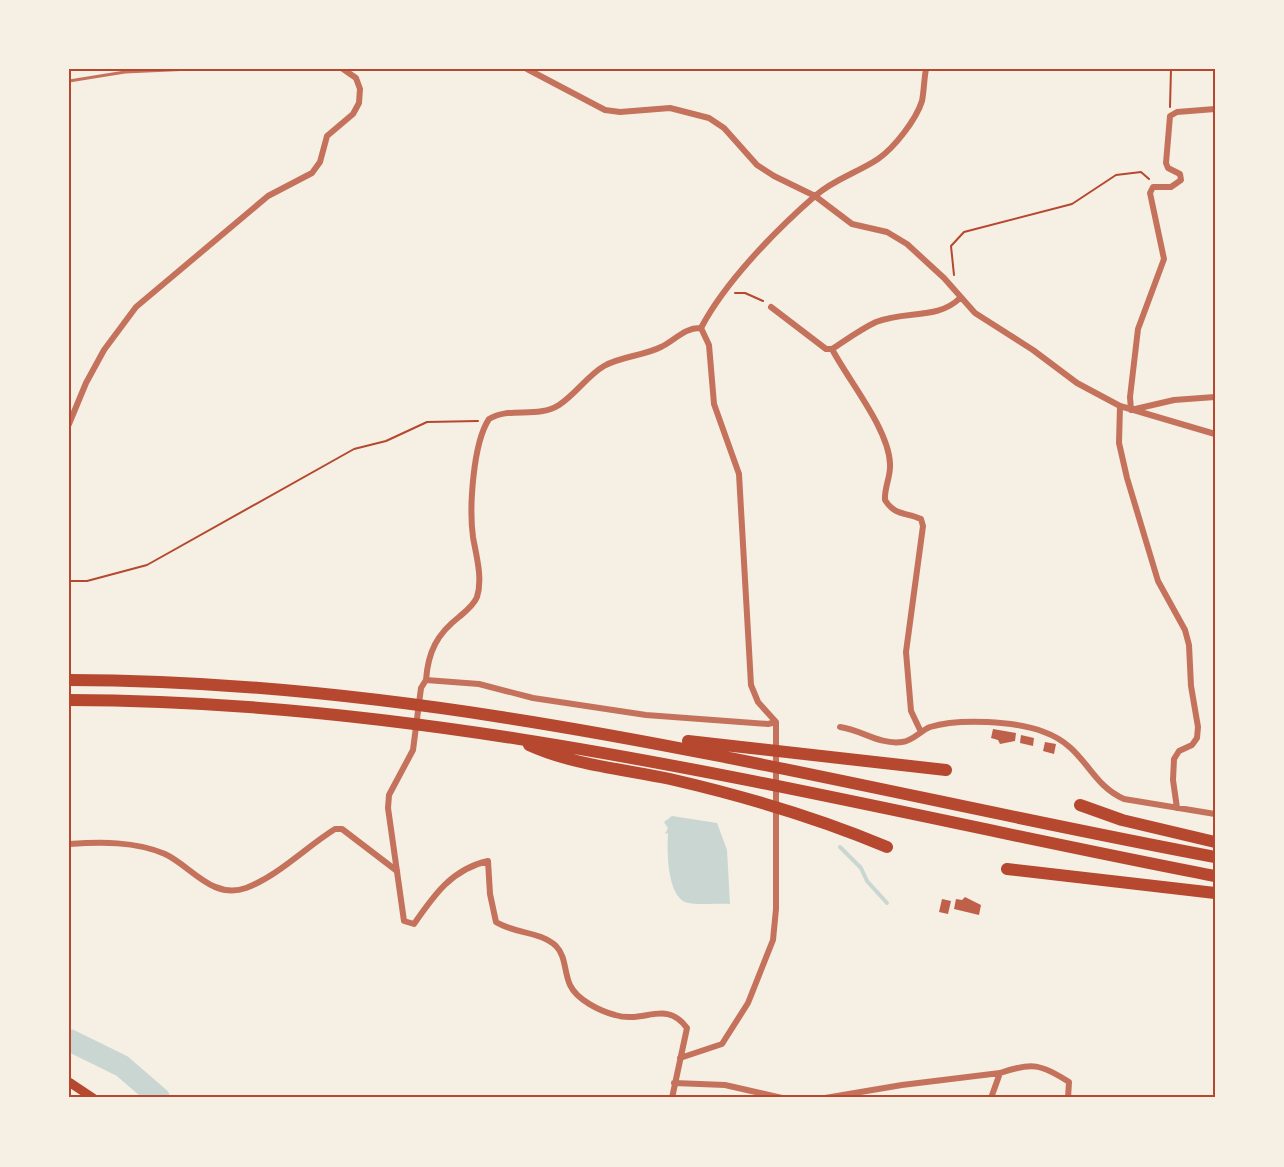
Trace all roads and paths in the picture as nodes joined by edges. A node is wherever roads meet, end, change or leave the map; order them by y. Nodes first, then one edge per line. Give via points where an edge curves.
1 (192, 69) edge
2 (344, 69) edge
3 (527, 69) edge
4 (926, 69) edge
5 (1171, 69) edge
6 (69, 81) edge
7 (1215, 109) edge
8 (1170, 116) junction
9 (1153, 187) junction
10 (815, 196) junction
11 (950, 286) junction
12 (960, 298) junction
13 (721, 299) junction
14 (771, 307) joint
15 (701, 328) junction
16 (832, 349) junction
17 (1215, 397) edge
18 (1120, 406) junction
19 (1131, 410) junction
20 (487, 422) junction
21 (69, 424) edge
22 (1215, 434) edge
23 (69, 581) edge
24 (69, 680) edge
25 (426, 680) junction
26 (69, 700) edge
27 (776, 722) junction
28 (840, 727) dead end
29 (583, 729) junction
30 (921, 732) junction
31 (512, 738) junction
32 (946, 770) dead end
33 (1080, 805) dead end
34 (1177, 808) junction
35 (1215, 813) edge
36 (1215, 842) edge
37 (69, 844) edge
38 (887, 847) dead end
39 (1215, 857) edge
40 (1007, 869) dead end
41 (397, 871) junction
42 (1215, 876) edge
43 (1215, 893) edge
44 (680, 1058) junction
45 (1000, 1073) junction
46 (69, 1082) edge
47 (674, 1083) junction
48 (93, 1098) edge
49 (672, 1098) edge
50 (782, 1098) edge
51 (825, 1098) edge
52 (991, 1098) edge
53 (1068, 1098) edge

1 - 6 lane via 125,72
2 - 21 street via 356,78 359,103 353,114 327,136 320,162 312,173 268,196 136,307 104,350
3 - 10 street via 605,110 670,108 709,118 724,128 757,165
4 - 10 street via 922,101 890,149
5 - 8 path
7 - 8 street
8 - 9 street via 1166,163 1180,174 1181,180 1171,187
9 - 11 path via 1141,172 1129,172 1101,183 1072,204 964,232 951,246 954,275
9 - 19 street via 1152,202 1164,259 1138,329
10 - 11 street via 852,224 895,235
10 - 13 street via 746,266
11 - 12 street
12 - 16 street via 944,310 914,312 876,323
12 - 18 street via 1077,383
13 - 14 path via 746,292
13 - 15 street
14 - 16 street via 819,345
15 - 20 street via 686,331 647,353 603,367 548,411 502,413
15 - 27 street via 709,345 714,404 740,474 751,685 758,702
16 - 30 street via 865,403 889,454 885,500 890,509 902,516 921,519 923,526 906,652 911,711
17 - 19 street via 1174,400
18 - 19 street
18 - 34 street via 1119,443 1127,478 1158,581 1190,645 1198,727 1192,745 1174,759
19 - 22 street
20 - 23 path via 427,422 386,441 354,449 147,565 111,576
20 - 25 street via 471,497 477,597 447,626 430,650
24 - 29 highway via 290,691
25 - 27 street via 479,684 533,698 646,715
25 - 41 street via 421,688 413,750 389,795
26 - 31 highway via 285,710
27 - 44 street via 773,940 748,1003 722,1044
28 - 30 street via 887,742 904,742
29 - 32 highway
29 - 39 highway
30 - 34 street via 952,724 1029,727 1071,745 1112,793 1124,799
31 - 38 highway via 552,756 672,780 747,800 840,827
31 - 42 highway via 703,771
33 - 36 highway via 1122,820
34 - 35 street
37 - 41 street via 136,845 166,854 195,878 224,890 245,888 335,829 342,829
40 - 43 highway
41 - 44 street via 404,921 414,924 447,880 472,865 488,861 496,922 545,938 558,948 570,985 579,998 616,1015 633,1017 666,1012 679,1017 687,1028
44 - 47 street
45 - 51 street
45 - 52 street
45 - 53 street via 1018,1067 1045,1067 1069,1083
46 - 48 main road
47 - 49 street
47 - 50 street via 725,1085

